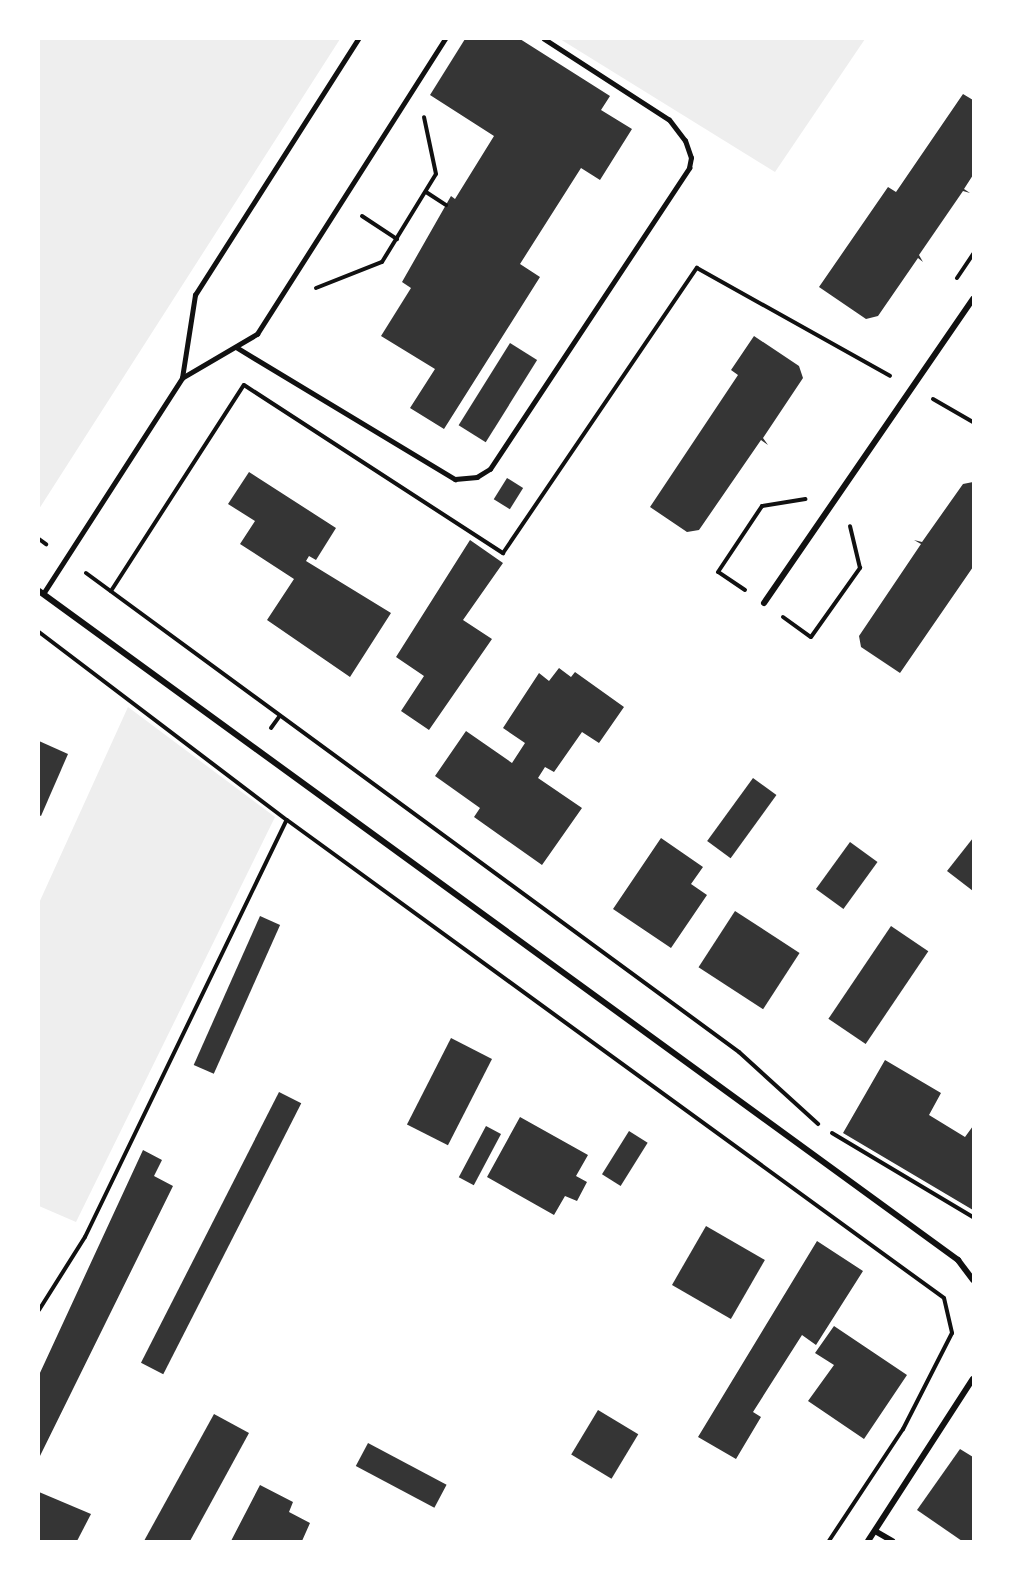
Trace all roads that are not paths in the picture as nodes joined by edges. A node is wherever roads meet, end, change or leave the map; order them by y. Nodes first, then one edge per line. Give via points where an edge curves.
1 (358, 39) edge
2 (445, 39) edge
3 (544, 39) edge
4 (973, 299) edge
5 (236, 347) junction
6 (182, 378) junction
7 (41, 592) edge
8 (764, 603) road end
9 (973, 1280) edge
10 (973, 1379) edge
11 (875, 1531) junction
12 (868, 1541) edge
13 (892, 1541) edge

1 - 6 lane via 195,295
2 - 5 lane via 257,334
3 - 5 lane via 669,120 686,141 691,158 689,168 490,469 477,477 455,479
4 - 8 street
5 - 6 lane
6 - 7 lane
7 - 9 street via 958,1260
10 - 11 street
11 - 12 street
11 - 13 street

